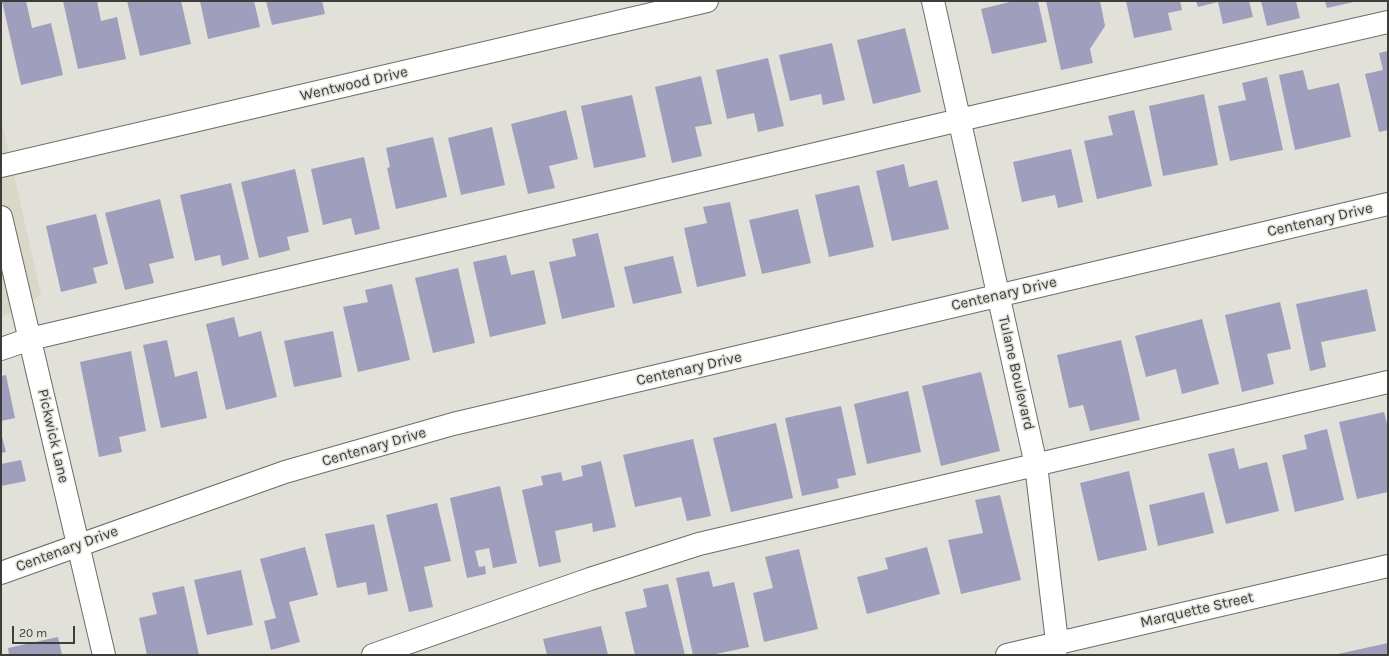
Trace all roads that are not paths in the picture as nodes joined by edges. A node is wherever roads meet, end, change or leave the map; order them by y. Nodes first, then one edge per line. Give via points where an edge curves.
1 (708, 1) edge
2 (933, 1) edge
3 (1388, 22) edge
4 (959, 120) junction
5 (1, 166) edge
6 (1388, 204) edge
7 (1, 217) edge
8 (999, 296) junction
9 (30, 339) junction
10 (1, 349) edge
11 (1388, 382) edge
12 (1036, 465) junction
13 (78, 544) junction
14 (1388, 566) edge
15 (1, 573) edge
16 (1056, 649) edge
17 (104, 655) edge
18 (373, 655) edge
19 (1007, 655) edge

1 - 5 street, Wentwood Drive
2 - 4 street, Tulane Boulevard
3 - 4 street
4 - 8 street, Tulane Boulevard
4 - 9 street
6 - 8 street, Centenary Drive
7 - 9 street, Pickwick Lane
8 - 12 street, Tulane Boulevard
8 - 13 street, Centenary Drive via 453,424 285,472
9 - 10 street
9 - 13 street, Pickwick Lane
11 - 12 street
12 - 16 street, Tulane Boulevard
12 - 18 street via 699,544 590,579
13 - 15 street, Centenary Drive
13 - 17 street, Pickwick Lane
14 - 16 street, Marquette Street
16 - 19 street, Marquette Street

